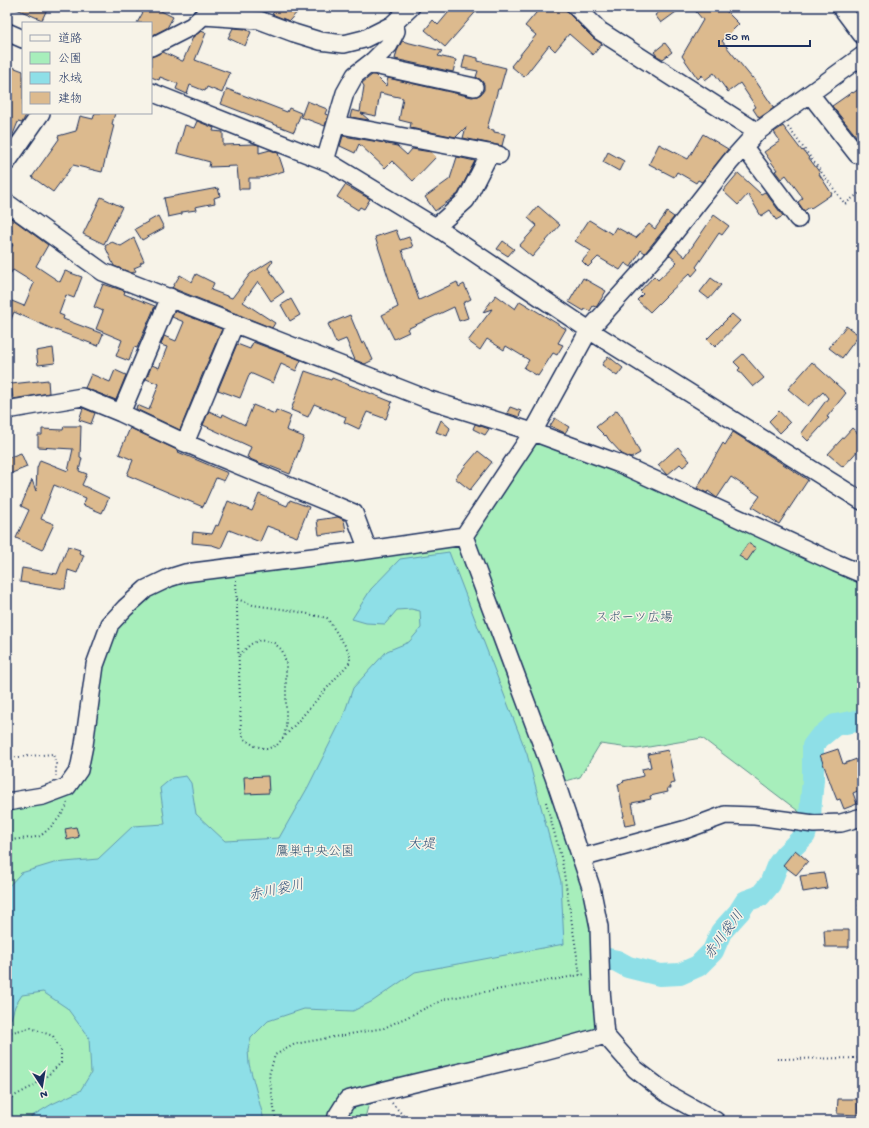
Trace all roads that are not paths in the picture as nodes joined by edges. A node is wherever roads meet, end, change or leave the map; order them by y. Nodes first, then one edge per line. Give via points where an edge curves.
1 (411, 7) edge
2 (576, 7) edge
3 (841, 7) edge
4 (202, 12) edge
5 (394, 24) junction
6 (7, 32) edge
7 (862, 35) edge
8 (22, 39) edge
9 (152, 46) edge
10 (862, 56) edge
11 (369, 64) junction
12 (474, 87) dead end
13 (152, 92) edge
14 (810, 94) junction
15 (40, 114) edge
16 (336, 124) junction
17 (757, 132) junction
18 (744, 147) junction
19 (862, 152) edge
20 (7, 162) edge
21 (325, 162) junction
22 (7, 203) edge
23 (798, 219) dead end
24 (436, 227) junction
25 (170, 297) junction
26 (235, 323) junction
27 (589, 330) junction
28 (7, 410) edge
29 (121, 413) junction
30 (533, 432) junction
31 (185, 443) junction
32 (861, 499) edge
33 (464, 536) junction
34 (368, 550) junction
35 (862, 574) edge
36 (7, 802) edge
37 (862, 817) edge
38 (581, 858) junction
39 (605, 1035) junction
40 (336, 1121) edge
41 (716, 1121) edge

1 - 5 street
2 - 17 street via 600,30
3 - 7 street
4 - 5 street via 260,20 320,41 344,44 364,39
4 - 9 street via 192,26
5 - 11 street via 396,31 389,45
6 - 8 street
10 - 14 street
11 - 12 street
11 - 16 street via 351,81 345,92
13 - 21 street
14 - 17 street
14 - 19 street via 856,154
15 - 20 street
16 - 21 street
16 - 24 street via 494,154 466,200
17 - 18 street
18 - 23 street
18 - 27 street via 660,251
21 - 24 street
22 - 25 street via 103,272
24 - 27 street
25 - 26 street
25 - 29 street
26 - 30 street via 427,399
26 - 31 street
27 - 30 street
27 - 32 street
28 - 29 street via 82,397
29 - 31 street
30 - 33 street
30 - 35 street via 620,464
31 - 34 street via 354,513
33 - 34 street
33 - 38 street via 554,777
34 - 36 street via 238,577 185,573 146,589 110,624 95,665 79,770 62,789 43,796
37 - 38 street via 840,823 814,824 755,816 725,815 687,830
38 - 39 street via 591,887 599,927
39 - 40 street via 347,1100
39 - 41 street via 635,1069 669,1095

